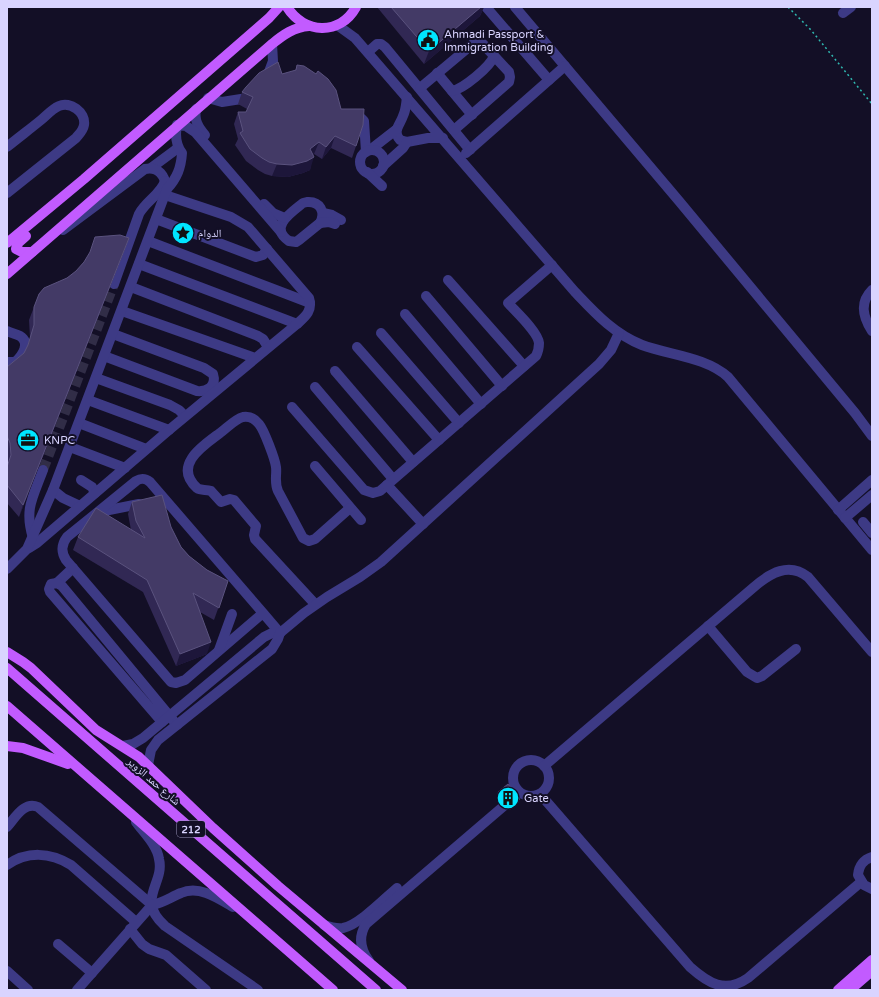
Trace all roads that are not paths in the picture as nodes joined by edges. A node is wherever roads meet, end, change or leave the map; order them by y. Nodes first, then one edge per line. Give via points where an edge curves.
1 (279, 7) edge
2 (288, 7) edge
3 (356, 7) edge
4 (486, 7) edge
5 (515, 7) edge
6 (337, 25) junction
7 (309, 26) junction
8 (272, 44) junction
9 (368, 52) junction
10 (494, 56) junction
11 (565, 66) junction
12 (437, 73) junction
13 (267, 77) edge
14 (549, 80) junction
15 (420, 88) junction
16 (452, 91) junction
17 (407, 97) junction
18 (208, 98) junction
19 (241, 99) edge
20 (196, 109) junction
21 (472, 114) junction
22 (355, 119) edge
23 (177, 125) junction
24 (396, 129) junction
25 (454, 130) junction
26 (443, 138) junction
27 (407, 142) junction
28 (7, 148) edge
29 (178, 148) junction
30 (470, 150) junction
31 (370, 151) junction
32 (460, 158) junction
33 (383, 164) junction
34 (151, 168) junction
35 (367, 172) junction
36 (84, 179) junction
37 (166, 188) junction
38 (7, 193) edge
39 (323, 213) junction
40 (285, 218) junction
41 (156, 219) junction
42 (320, 223) junction
43 (281, 232) junction
44 (148, 242) junction
45 (7, 243) edge
46 (42, 243) junction
47 (267, 249) junction
48 (32, 252) junction
49 (139, 264) junction
50 (552, 265) junction
51 (7, 274) edge
52 (448, 280) dead end
53 (114, 284) tunnel mouth
54 (131, 287) junction
55 (872, 290) edge
56 (426, 296) dead end
57 (310, 303) junction
58 (868, 304) edge
59 (122, 310) junction
60 (405, 314) dead end
61 (297, 324) junction
62 (7, 331) edge
63 (872, 331) edge
64 (381, 333) dead end
65 (619, 333) junction
66 (112, 334) junction
67 (268, 347) junction
68 (357, 347) dead end
69 (104, 356) junction
70 (255, 358) junction
71 (7, 362) edge
72 (524, 366) junction
73 (335, 371) dead end
74 (96, 378) junction
75 (502, 386) junction
76 (315, 387) dead end
77 (88, 400) junction
78 (481, 404) junction
79 (292, 407) dead end
80 (855, 413) junction
81 (185, 416) junction
82 (79, 423) junction
83 (459, 423) junction
84 (872, 429) edge
85 (169, 430) junction
86 (872, 436) edge
87 (439, 440) junction
88 (70, 447) junction
89 (146, 449) junction
90 (413, 462) junction
91 (314, 466) dead end
92 (125, 468) junction
93 (43, 470) tunnel mouth
94 (81, 480) dead end
95 (872, 480) edge
96 (390, 482) junction
97 (53, 490) junction
98 (95, 493) junction
99 (872, 495) edge
100 (138, 504) edge
101 (80, 506) junction
102 (350, 508) junction
103 (838, 510) junction
104 (97, 512) junction
105 (845, 518) junction
106 (361, 520) dead end
107 (863, 522) dead end
108 (424, 524) junction
109 (872, 533) edge
110 (33, 538) junction
111 (27, 549) junction
112 (872, 550) edge
113 (73, 568) junction
114 (7, 569) edge
115 (315, 604) junction
116 (263, 613) junction
117 (232, 614) dead end
118 (708, 626) junction
119 (280, 633) junction
120 (870, 646) edge
121 (796, 649) dead end
122 (219, 650) junction
123 (7, 652) edge
124 (7, 668) edge
125 (7, 706) edge
126 (166, 719) junction
127 (177, 725) junction
128 (7, 746) edge
129 (122, 746) junction
130 (148, 765) junction
131 (544, 766) junction
132 (76, 767) junction
133 (540, 794) junction
134 (131, 815) junction
135 (7, 827) edge
136 (872, 857) edge
137 (7, 865) edge
138 (861, 882) junction
139 (872, 889) edge
140 (152, 904) junction
141 (245, 914) junction
142 (324, 925) junction
143 (133, 926) junction
144 (58, 944) dead end
145 (872, 960) edge
146 (374, 967) junction
147 (872, 970) edge
148 (7, 971) edge
149 (92, 973) junction
150 (28, 990) edge
151 (77, 990) edge
152 (206, 990) edge
153 (258, 990) edge
154 (333, 990) edge
155 (376, 990) edge
156 (402, 990) edge
157 (838, 990) edge
158 (850, 990) edge

1 - 36 main road
2 - 7 main road via 293,16
3 - 6 main road via 346,20
4 - 14 street
5 - 11 street
6 - 7 main road via 328,28
6 - 9 street via 351,34
7 - 8 main road via 299,26
8 - 13 street via 273,61
8 - 18 main road
9 - 15 street via 377,44 383,45
9 - 17 street
10 - 12 street via 483,44 475,42
10 - 16 street via 488,65 463,86
10 - 21 street via 509,72 510,80
11 - 14 street
11 - 80 street
12 - 15 street
12 - 16 street
14 - 30 street
15 - 25 street
16 - 21 street
17 - 24 street via 403,117
17 - 26 street
18 - 19 street via 222,102
18 - 20 main road
20 - 23 main road
20 - 40 street via 195,120 200,129 268,209
21 - 25 street
22 - 31 street via 361,118 364,121
23 - 29 street
23 - 43 street via 186,126 195,132
23 - 46 main road
24 - 27 street via 397,137
24 - 31 street
25 - 30 street
26 - 27 street
26 - 32 street
27 - 33 street
28 - 38 street via 62,105 75,107 84,120 84,127 76,138
29 - 34 street
29 - 37 street via 182,153 176,179
30 - 32 street
31 - 33 street via 380,154
31 - 35 street via 363,154 360,161 362,168
32 - 50 street
33 - 35 street via 374,173
33 - 35 street via 385,184
34 - 37 street via 158,171
34 - 46 street via 141,170 79,219
36 - 45 main road
36 - 48 main road via 16,245 19,251
37 - 41 street
37 - 47 street via 243,224
37 - 53 street via 161,188 139,214
39 - 40 street via 317,204 307,202
39 - 42 street
39 - 42 street via 332,215 338,222
40 - 43 street via 280,228
41 - 44 street
41 - 47 street via 256,257 263,255
42 - 43 street via 296,242 288,241
44 - 49 street
44 - 57 street
46 - 48 main road
47 - 57 street
48 - 51 main road
49 - 54 street
49 - 61 street
50 - 65 street via 596,314
50 - 72 street via 508,303 538,339 538,352
52 - 72 street
54 - 59 street
54 - 67 street via 258,336
55 - 58 street
56 - 75 street
57 - 61 street via 309,312
58 - 63 street via 863,306 864,315
59 - 66 street
59 - 70 street
60 - 78 street
61 - 67 street
62 - 71 street via 21,337 25,347 15,362
64 - 83 street
65 - 103 street via 640,344 704,362 722,371
65 - 108 street via 611,350 599,364
66 - 69 street
66 - 69 street via 204,368 213,374 214,382 206,390 197,391
67 - 70 street
68 - 87 street
69 - 74 street
70 - 81 street
72 - 75 street
73 - 90 street
74 - 77 street
74 - 81 street via 175,407
75 - 78 street
76 - 96 street
77 - 82 street
77 - 85 street
78 - 83 street
79 - 96 street via 364,490 376,493
80 - 84 street
80 - 86 street
81 - 85 street
82 - 88 street
82 - 89 street
83 - 87 street
85 - 89 street
87 - 90 street
88 - 92 street
88 - 97 street
89 - 92 street
90 - 96 street
91 - 102 street
92 - 98 street
93 - 110 street via 29,508 29,524
94 - 98 street via 92,487
95 - 103 street
96 - 108 street
97 - 101 street
97 - 110 street
98 - 101 street
99 - 105 street
100 - 104 street
101 - 111 street
102 - 106 street
102 - 115 street via 315,539 309,541 304,538 278,491 274,460 260,426 252,418 244,417 236,421 198,449 190,460 189,474 196,487 200,490 210,490 221,502 234,500 256,526 255,539
103 - 105 street
104 - 113 street via 64,540 63,552
104 - 116 street via 136,481 148,480
105 - 112 street
107 - 109 street
108 - 115 street via 371,570
110 - 111 street
111 - 114 street
113 - 122 street via 171,682 182,681
113 - 126 street via 57,583 62,586
115 - 119 street
116 - 119 street
116 - 122 street
117 - 122 street
118 - 120 street via 763,580 780,571 794,570 804,574 812,582
118 - 121 street via 747,672 757,678
118 - 131 street
119 - 126 street via 264,637
119 - 127 street via 272,649
123 - 129 main road via 31,668 96,730
124 - 155 main road, شارع حمد الزوير / 212
125 - 132 main road, 212
126 - 127 street
126 - 129 street via 138,741
127 - 130 street via 154,745
128 - 132 main road via 23,748
129 - 130 main road
130 - 142 main road via 213,828
131 - 133 street via 549,775 549,782
131 - 133 street via 537,760 524,761 514,770 512,777 515,792 530,796
132 - 134 main road, 212
133 - 138 street via 690,967 704,979 718,985 743,982
134 - 140 street via 152,842 160,860
134 - 141 main road, 212
135 - 140 street via 26,806 38,808
136 - 138 street via 864,860 860,867 858,874
137 - 143 street via 34,854 56,857 71,865
138 - 139 street
140 - 141 street via 193,890 216,897
140 - 143 street
140 - 153 street via 156,915 165,926
141 - 154 main road, 212
142 - 146 main road
142 - 146 street via 342,928 360,919 503,802 366,924 361,944 364,954
143 - 149 street
143 - 152 street via 142,944 166,955
144 - 149 street
145 - 157 main road
146 - 156 main road
147 - 158 main road
148 - 150 street
149 - 151 street

